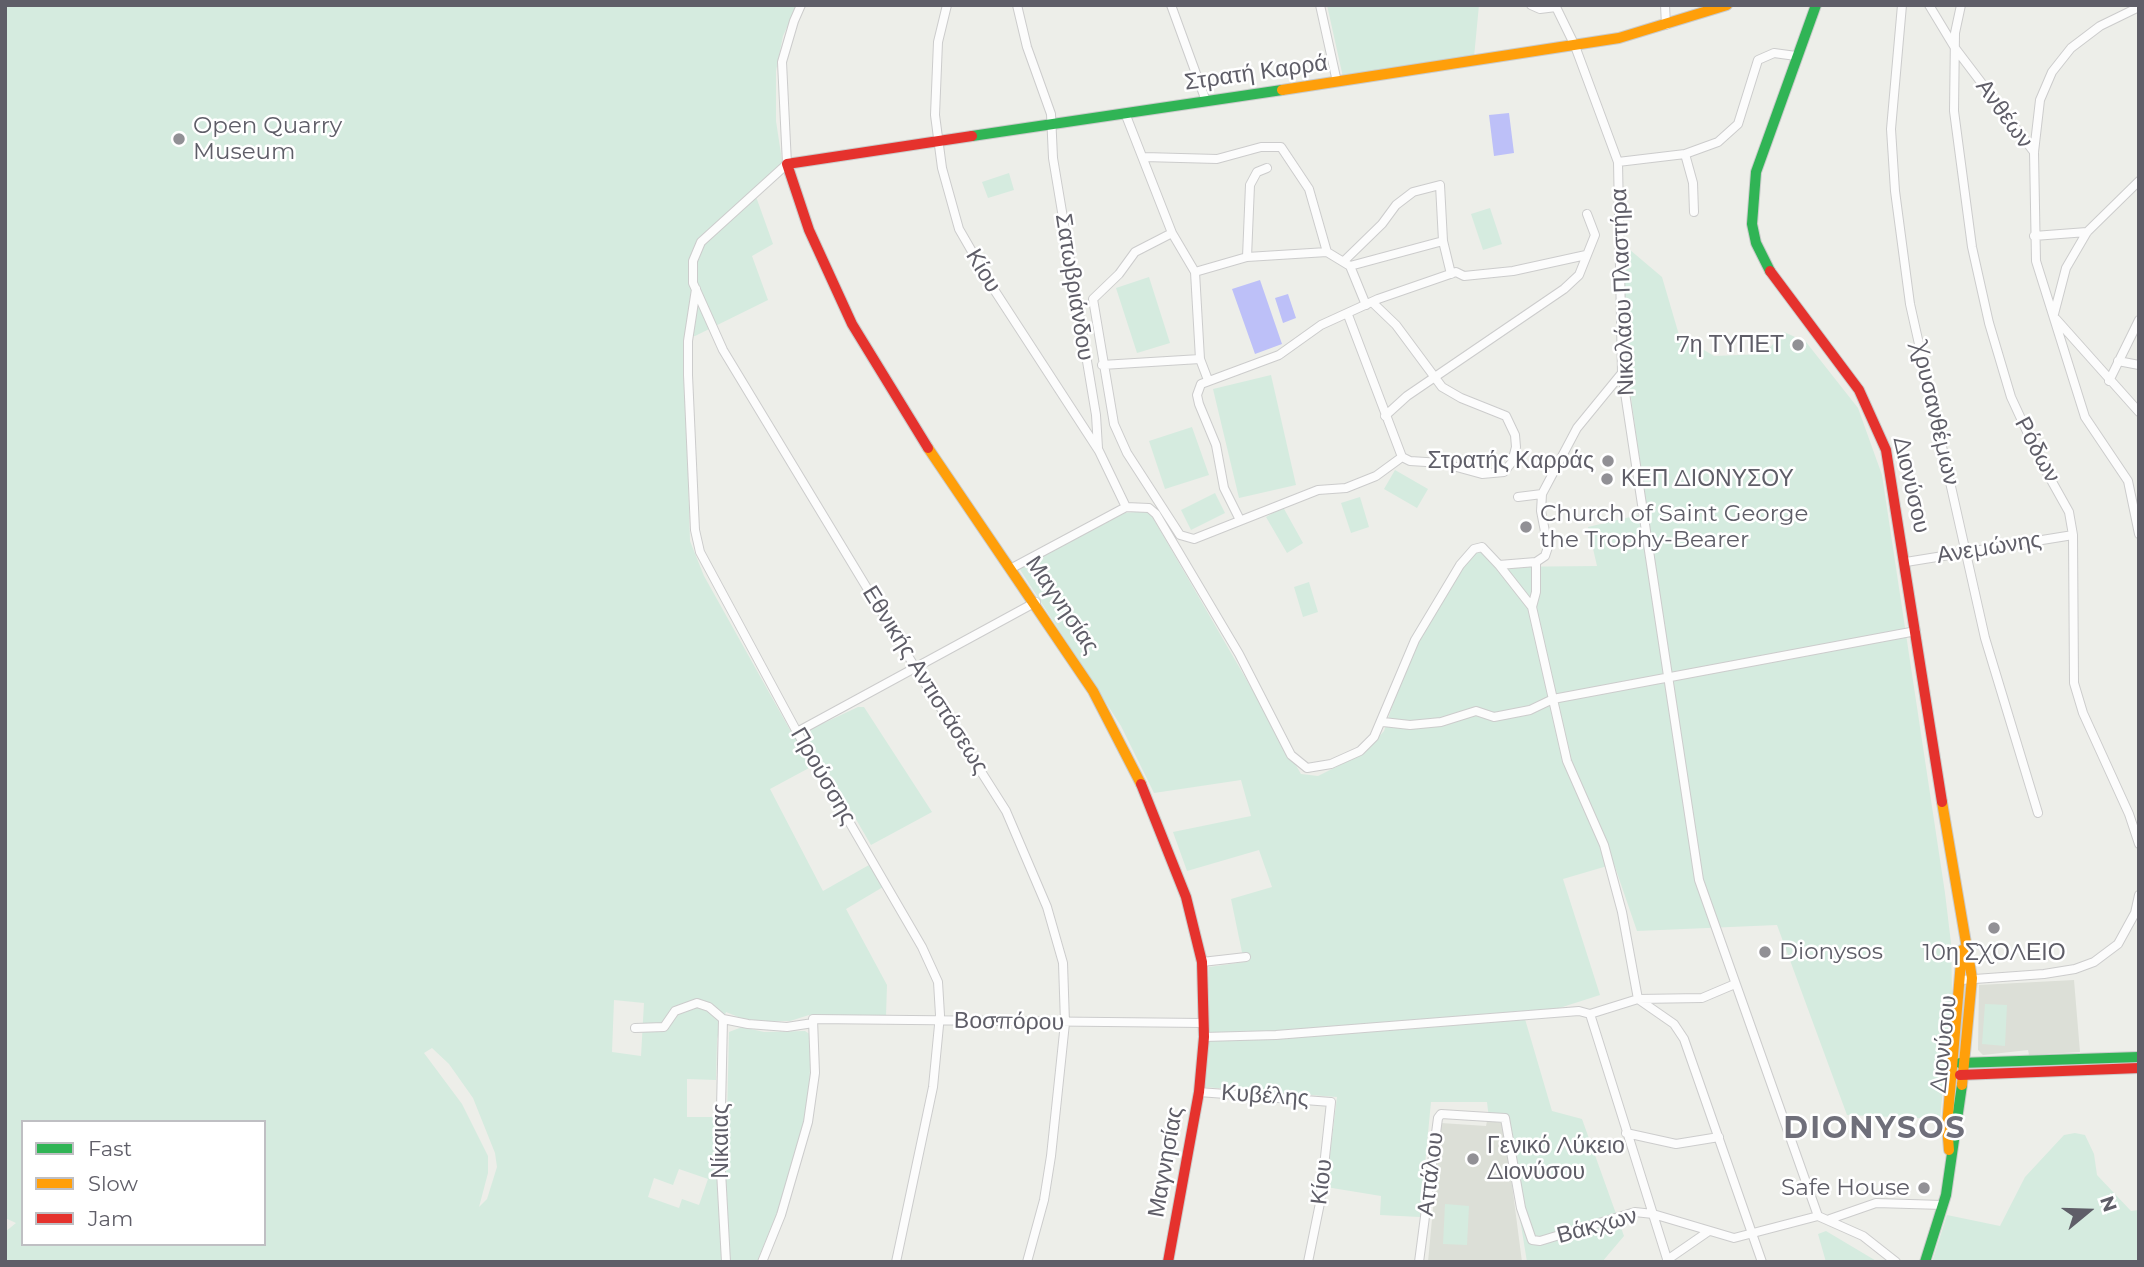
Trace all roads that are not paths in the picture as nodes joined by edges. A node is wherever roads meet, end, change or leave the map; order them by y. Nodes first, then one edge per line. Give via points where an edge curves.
1 (802, 5) edge
2 (947, 5) edge
3 (1017, 5) edge
4 (1171, 5) edge
5 (1320, 5) edge
6 (1531, 5) edge
7 (1665, 5) edge
8 (1727, 5) edge
9 (1816, 5) edge
10 (1902, 5) edge
11 (1929, 5) edge
12 (1961, 5) edge
13 (1555, 6) edge
14 (2139, 7) edge
15 (1667, 25) junction
16 (1575, 46) junction
17 (1955, 48) junction
18 (1796, 56) junction
19 (1337, 82) junction
20 (1206, 101) junction
21 (1125, 113) junction
22 (1052, 124) junction
23 (937, 141) junction
24 (2034, 152) junction
25 (1685, 155) junction
26 (1144, 157) junction
27 (1618, 162) junction
28 (787, 164) junction
29 (1267, 169) dead end
30 (2139, 181) edge
31 (1694, 212) dead end
32 (1587, 214) dead end
33 (2087, 232) junction
34 (1172, 233) junction
35 (2034, 236) junction
36 (1443, 241) junction
37 (1327, 252) junction
38 (1586, 255) junction
39 (1247, 257) junction
40 (1347, 264) junction
41 (1195, 272) junction
42 (1451, 274) junction
43 (696, 289) junction
44 (1369, 303) junction
45 (1348, 315) junction
46 (2054, 317) junction
47 (2139, 320) edge
48 (1200, 359) junction
49 (2118, 361) junction
50 (1102, 365) junction
51 (2139, 365) edge
52 (1622, 373) junction
53 (1434, 379) junction
54 (1208, 380) junction
55 (2109, 380) junction
56 (2139, 412) edge
57 (1385, 416) junction
58 (1099, 450) junction
59 (1402, 457) junction
60 (1542, 494) junction
61 (1518, 497) dead end
62 (1126, 507) junction
63 (1240, 520) junction
64 (2139, 534) edge
65 (2073, 535) junction
66 (1966, 552) junction
67 (1536, 562) junction
68 (1906, 562) junction
69 (1499, 565) junction
70 (1012, 568) junction
71 (1036, 602) junction
72 (1532, 607) junction
73 (1916, 631) junction
74 (916, 669) junction
75 (1668, 678) junction
76 (1553, 699) junction
77 (1383, 723) junction
78 (797, 732) junction
79 (2038, 813) dead end
80 (2139, 844) edge
81 (2139, 895) edge
82 (1246, 957) dead end
83 (1202, 962) junction
84 (1966, 979) junction
85 (1735, 984) junction
86 (1637, 999) junction
87 (1590, 1014) junction
88 (723, 1019) junction
89 (813, 1021) junction
90 (940, 1021) junction
91 (1065, 1023) junction
92 (1204, 1023) junction
93 (635, 1028) dead end
94 (1204, 1037) junction
95 (2139, 1057) edge
96 (1959, 1069) junction
97 (2139, 1069) edge
98 (1199, 1092) junction
99 (1331, 1102) joint
100 (1507, 1121) joint
101 (1626, 1132) junction
102 (1719, 1138) junction
103 (1943, 1205) junction
104 (1653, 1214) junction
105 (1818, 1216) junction
106 (1830, 1219) junction
107 (1709, 1231) junction
108 (1750, 1234) junction
109 (1668, 1261) edge
110 (726, 1262) edge
111 (762, 1262) edge
112 (896, 1262) edge
113 (1027, 1262) edge
114 (1168, 1262) edge
115 (1308, 1262) edge
116 (1419, 1262) edge
117 (1762, 1262) edge
118 (1896, 1262) edge
119 (1925, 1262) edge

1 - 28 street, Μαγνησίας via 782,62
2 - 23 street, Κίου via 935,71
3 - 22 street, Σατωβριάνδου
4 - 20 street
5 - 19 street
6 - 13 street via 1540,9
7 - 15 street
8 - 15 street, Στρατή Καρρά
9 - 18 street, Διονύσου
10 - 66 street, Χρυσανθέμων via 1891,129 1895,191 1910,304
11 - 17 street, Ανθέων
12 - 17 street, Ρόδων
13 - 16 street, Νικολάου Πλαστήρα
14 - 24 street via 2100,26 2071,48 2052,72 2040,100
15 - 16 street, Στρατή Καρρά
16 - 19 street, Στρατή Καρρά
16 - 27 street, Νικολάου Πλαστήρα
17 - 24 street, Ανθέων
17 - 65 street, Ρόδων via 1954,111 1972,247 1989,323 2011,397 2069,512
18 - 25 street via 1774,53 1758,60 1738,124 1718,142
18 - 68 street, Διονύσου via 1756,172 1752,199 1756,243 1775,282 1870,412 1891,466
19 - 20 street, Στρατή Καρρά
20 - 21 street, Στρατή Καρρά
21 - 22 street, Στρατή Καρρά
21 - 26 street
22 - 23 street, Στρατή Καρρά
22 - 58 street, Σατωβριάνδου
23 - 28 street, Στρατή Καρρά
23 - 58 street, Κίου via 950,201 969,249
24 - 35 street, Ανθέων
25 - 27 street
25 - 31 street via 1693,183
26 - 34 street
26 - 37 street via 1217,159 1261,147 1281,147 1310,189
27 - 52 street, Νικολάου Πλαστήρα
28 - 43 street, Εθνικής Αντιστάσεως via 701,242 693,261
28 - 70 street, Μαγνησίας via 813,240 852,324 915,428
29 - 39 street via 1257,172 1250,185
30 - 33 street
32 - 38 street via 1595,235
33 - 35 street
33 - 46 street via 2066,268
34 - 41 street
34 - 50 street via 1135,252 1095,295
35 - 46 street, Ανθέων via 2036,261
36 - 40 street
36 - 40 street via 1440,185 1413,192 1396,205
36 - 42 street
37 - 39 street
37 - 40 street
38 - 42 street via 1513,271
38 - 53 street via 1579,275 1564,289
39 - 41 street
40 - 44 street
41 - 48 street
42 - 44 street
43 - 74 street, Εθνικής Αντιστάσεως via 723,350
43 - 78 street, Προύσσης via 688,347 697,541 708,571
44 - 45 street
44 - 53 street via 1396,326
45 - 54 street via 1321,325 1279,355
45 - 57 street
46 - 55 street, Ανθέων
46 - 64 street, Ανθέων via 2085,417 2129,481
47 - 49 street
48 - 50 street
48 - 54 street
49 - 51 street
49 - 55 street
50 - 63 street via 1110,411 1127,453 1180,535 1194,539
52 - 60 street via 1577,428
52 - 75 street, Νικολάου Πλαστήρα
53 - 57 street
53 - 59 street via 1461,398 1506,416 1515,435 1512,462 1504,472 1491,475
54 - 63 street via 1197,395 1216,445 1224,488
55 - 56 street, Ανθέων
57 - 59 street
58 - 62 street, Κίου
59 - 63 street via 1364,482 1318,490
60 - 61 street
60 - 67 street via 1548,552
62 - 70 street
62 - 77 street via 1140,506 1156,513 1297,762 1313,769 1351,756 1368,744
65 - 66 street, Ανεμώνης
65 - 80 street, Ρόδων via 2074,683
66 - 68 street, Ανεμώνης
66 - 79 street, Χρυσανθέμων via 1988,650
67 - 69 street
67 - 72 street
68 - 73 street, Διονύσου
69 - 72 street
69 - 77 street via 1479,547 1460,565 1415,639
70 - 71 street, Μαγνησίας
71 - 74 street
71 - 83 street, Μαγνησίας via 1093,691 1134,767 1186,897
72 - 76 street
73 - 75 street
73 - 84 street, Διονύσου
74 - 78 street
74 - 91 street, Εθνικής Αντιστάσεως via 1006,811 1026,853 1063,962
75 - 76 street
75 - 85 street, Νικολάου Πλαστήρα via 1699,880
76 - 77 street via 1530,710 1494,717 1476,711 1441,722
76 - 86 street via 1567,761 1595,820 1611,870
78 - 90 street, Προύσσης via 931,964 939,992
81 - 84 street via 2118,944 2094,962 2045,974
82 - 83 street
83 - 92 street, Μαγνησίας
84 - 96 street, Διονύσου
85 - 86 street via 1702,998
85 - 105 street, Νικολάου Πλαστήρα
86 - 87 street
86 - 102 street via 1681,1034
87 - 94 street via 1578,1011
87 - 101 street
88 - 89 street, Βοσπόρου via 768,1027
88 - 93 street, Βοσπόρου via 704,1004 691,1004 675,1011 664,1027
88 - 110 street, Νίκαιας via 720,1153
89 - 90 street, Βοσπόρου
89 - 111 street via 815,1073 808,1122
90 - 91 street, Βοσπόρου
90 - 112 street, Προύσσης via 933,1087
91 - 92 street, Βοσπόρου
91 - 113 street, Εθνικής Αντιστάσεως via 1049,1167
92 - 94 street, Μαγνησίας
94 - 98 street, Μαγνησίας
95 - 96 street
96 - 97 street
96 - 103 street, Διονύσου
98 - 99 street, Κυβέλης
98 - 114 street, Μαγνησίας
99 - 115 street, Κίου
100 - 104 street, Βάκχων via 1521,1208 1532,1240 1635,1212
100 - 116 street, Αττάλου via 1501,1116 1439,1115
101 - 102 street via 1676,1144
101 - 104 street
102 - 108 street
103 - 106 street via 1876,1203
103 - 119 street, Διονύσου
104 - 107 street, Βάκχων
104 - 109 street
105 - 106 street, Βάκχων
105 - 108 street, Βάκχων
106 - 118 street, Βάκχων via 1878,1245
107 - 108 street, Βάκχων via 1734,1238
107 - 109 street
108 - 117 street

